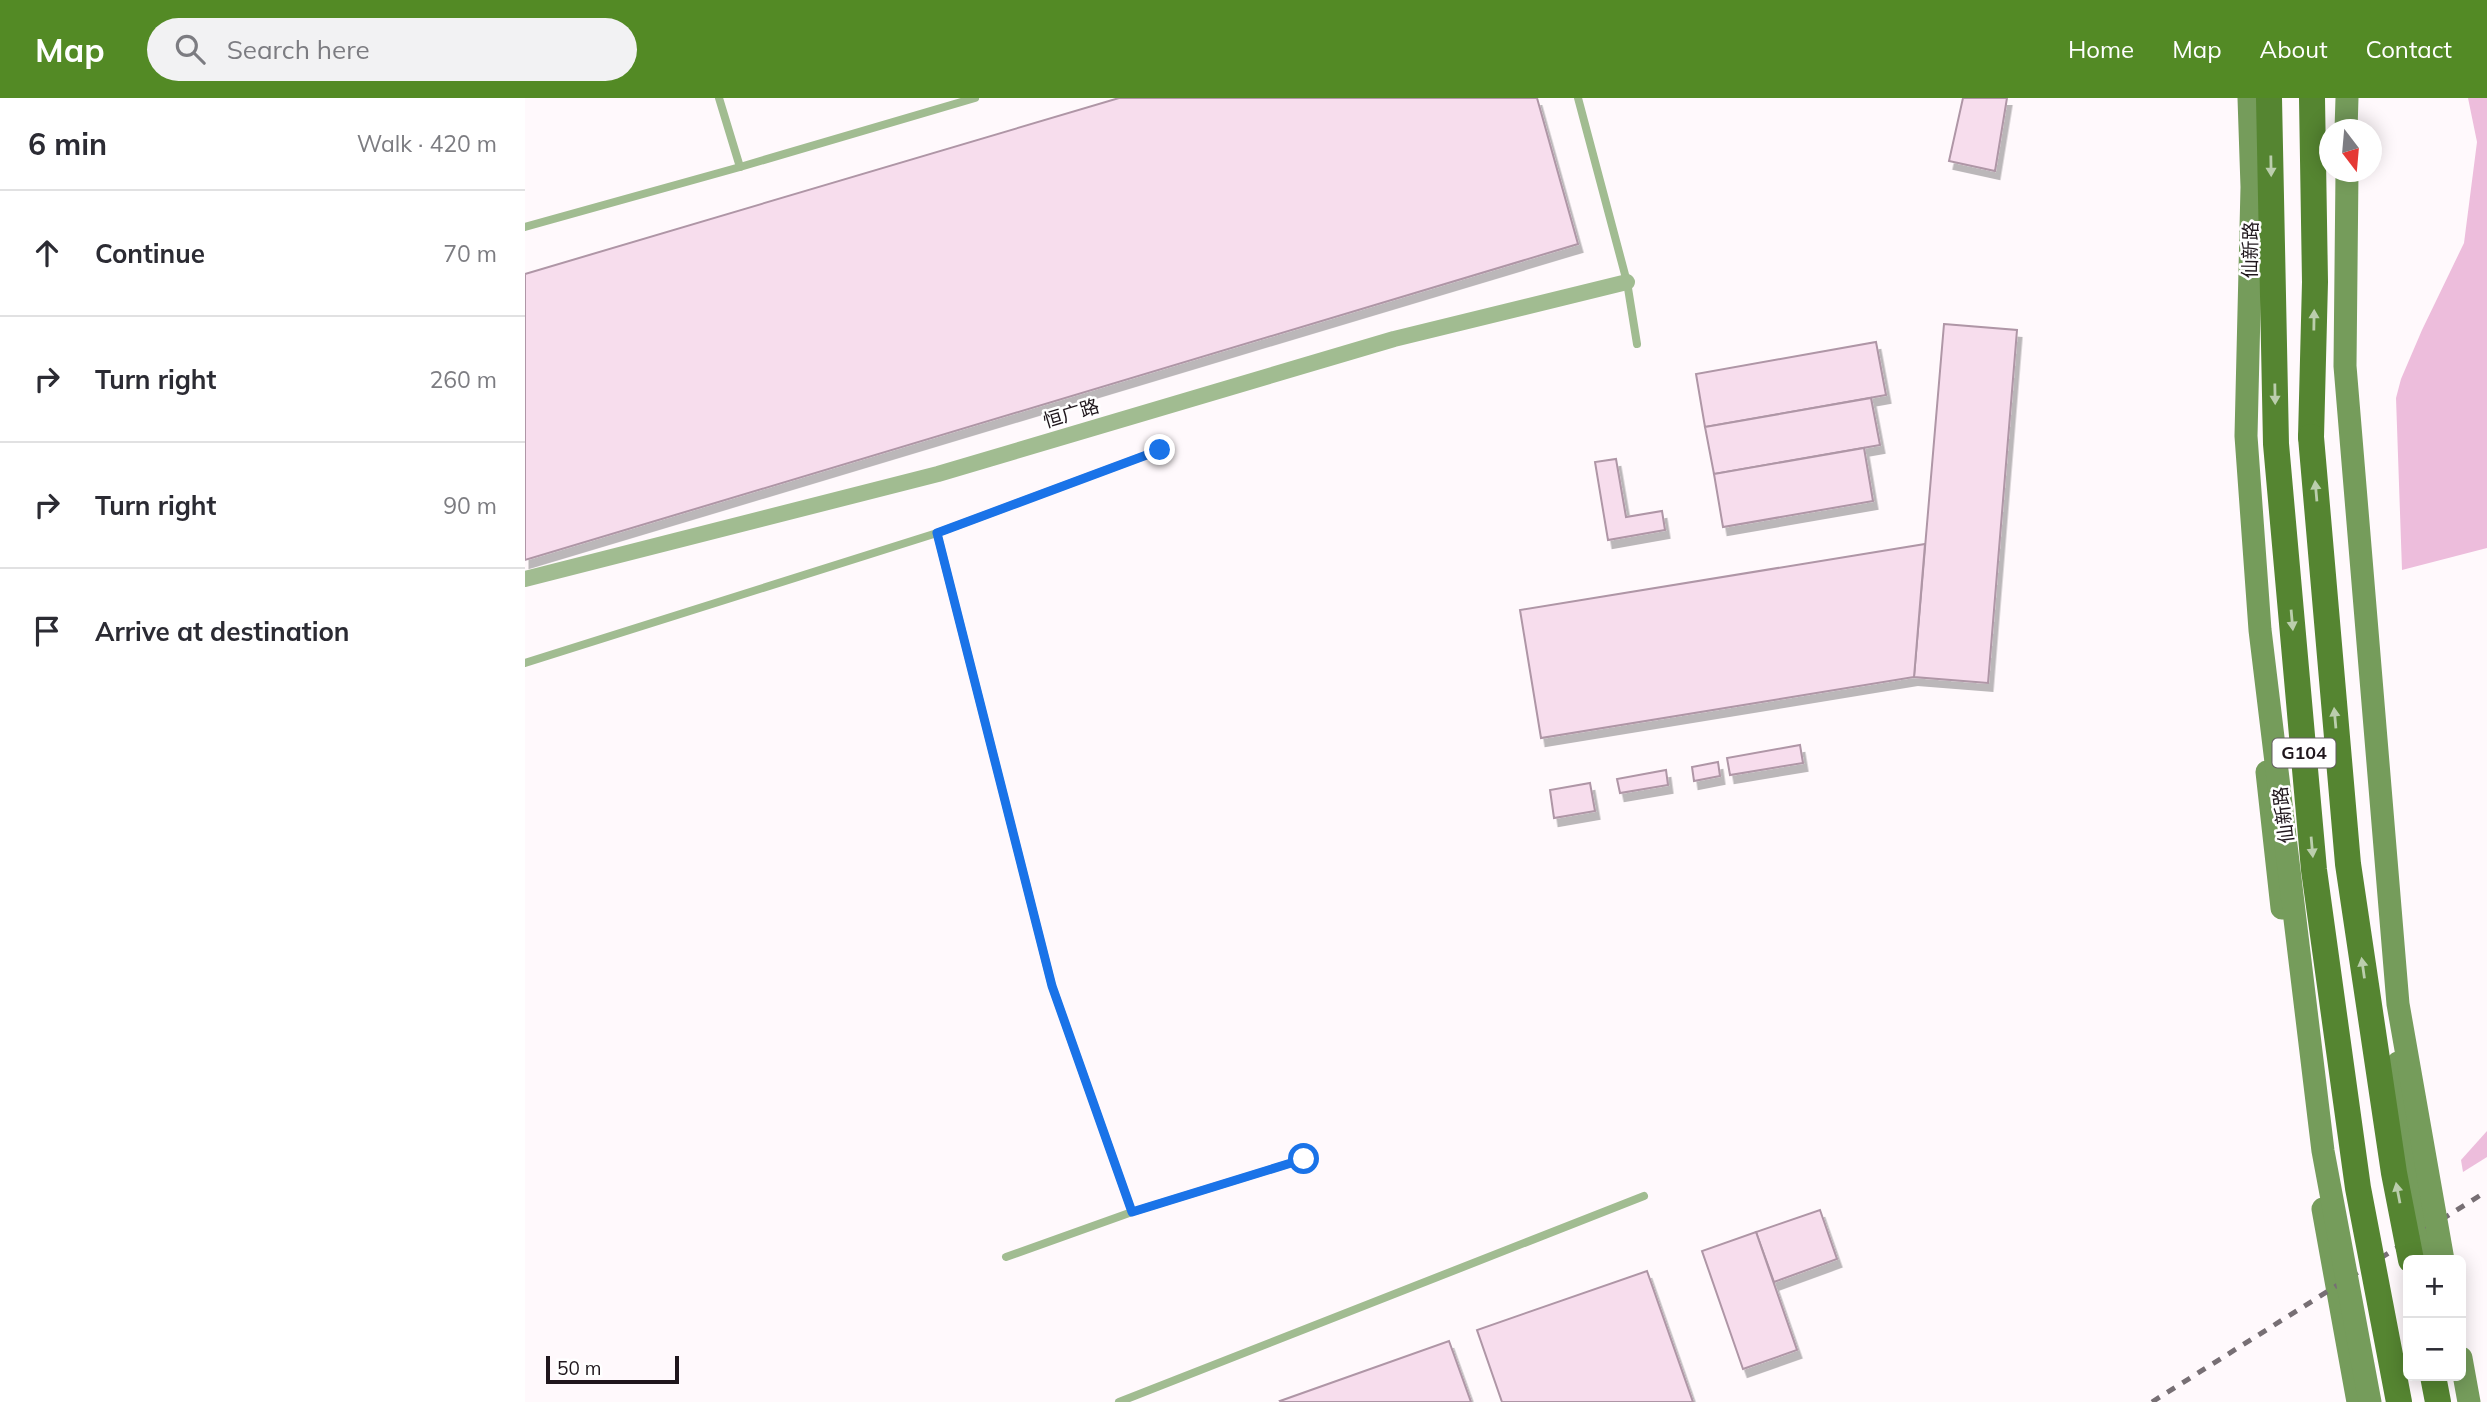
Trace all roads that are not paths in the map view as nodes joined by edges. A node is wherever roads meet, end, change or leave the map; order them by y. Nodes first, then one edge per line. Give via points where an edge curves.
1 (719, 98) edge
2 (975, 98) edge
3 (1578, 98) edge
4 (2247, 98) edge
5 (2269, 98) edge
6 (2312, 98) edge
7 (2348, 98) edge
8 (2347, 119) edge
9 (740, 167) junction
10 (2346, 182) edge
11 (2346, 182) edge
12 (525, 227) edge
13 (1627, 282) junction
14 (1637, 344) dead end
15 (1160, 450) dead end
16 (937, 533) junction
17 (525, 579) edge
18 (525, 663) edge
19 (1304, 1159) dead end
20 (1644, 1196) dead end
21 (1132, 1212) junction
22 (2410, 1255) edge
23 (2431, 1255) edge
24 (2442, 1255) edge
25 (1006, 1257) dead end
26 (2434, 1381) edge
27 (2453, 1381) edge
28 (2465, 1381) edge
29 (1119, 1402) edge
30 (2358, 1402) edge
31 (2370, 1402) edge
32 (2399, 1402) edge
33 (2438, 1402) edge
34 (2457, 1402) edge
35 (2469, 1402) edge

1 - 9 lane
2 - 9 lane
3 - 13 lane
4 - 30 main road, 仙新路 via 2239,419 2270,814 2318,1185
4 - 31 main road, 仙新路, bridge via 2252,187 2246,436 2260,630 2323,1151
5 -> 32 main road, 仙新路 / G104, bridge via 2276,444 2314,870 2358,1188
22 -> 6 main road, bridge via 2348,864 2311,438 2315,282
7 - 8 main road
9 - 12 lane
10 - 23 main road via 2340,432 2387,992
11 - 24 main road, bridge via 2345,366 2398,1004
13 - 14 lane
13 - 17 street, 恒广路 via 1394,338 938,474
15 - 16 lane
16 - 18 lane
16 - 21 lane via 1052,986
19 - 21 lane
20 - 29 lane
21 - 25 lane
26 - 33 main road
27 - 34 main road
28 - 35 main road

